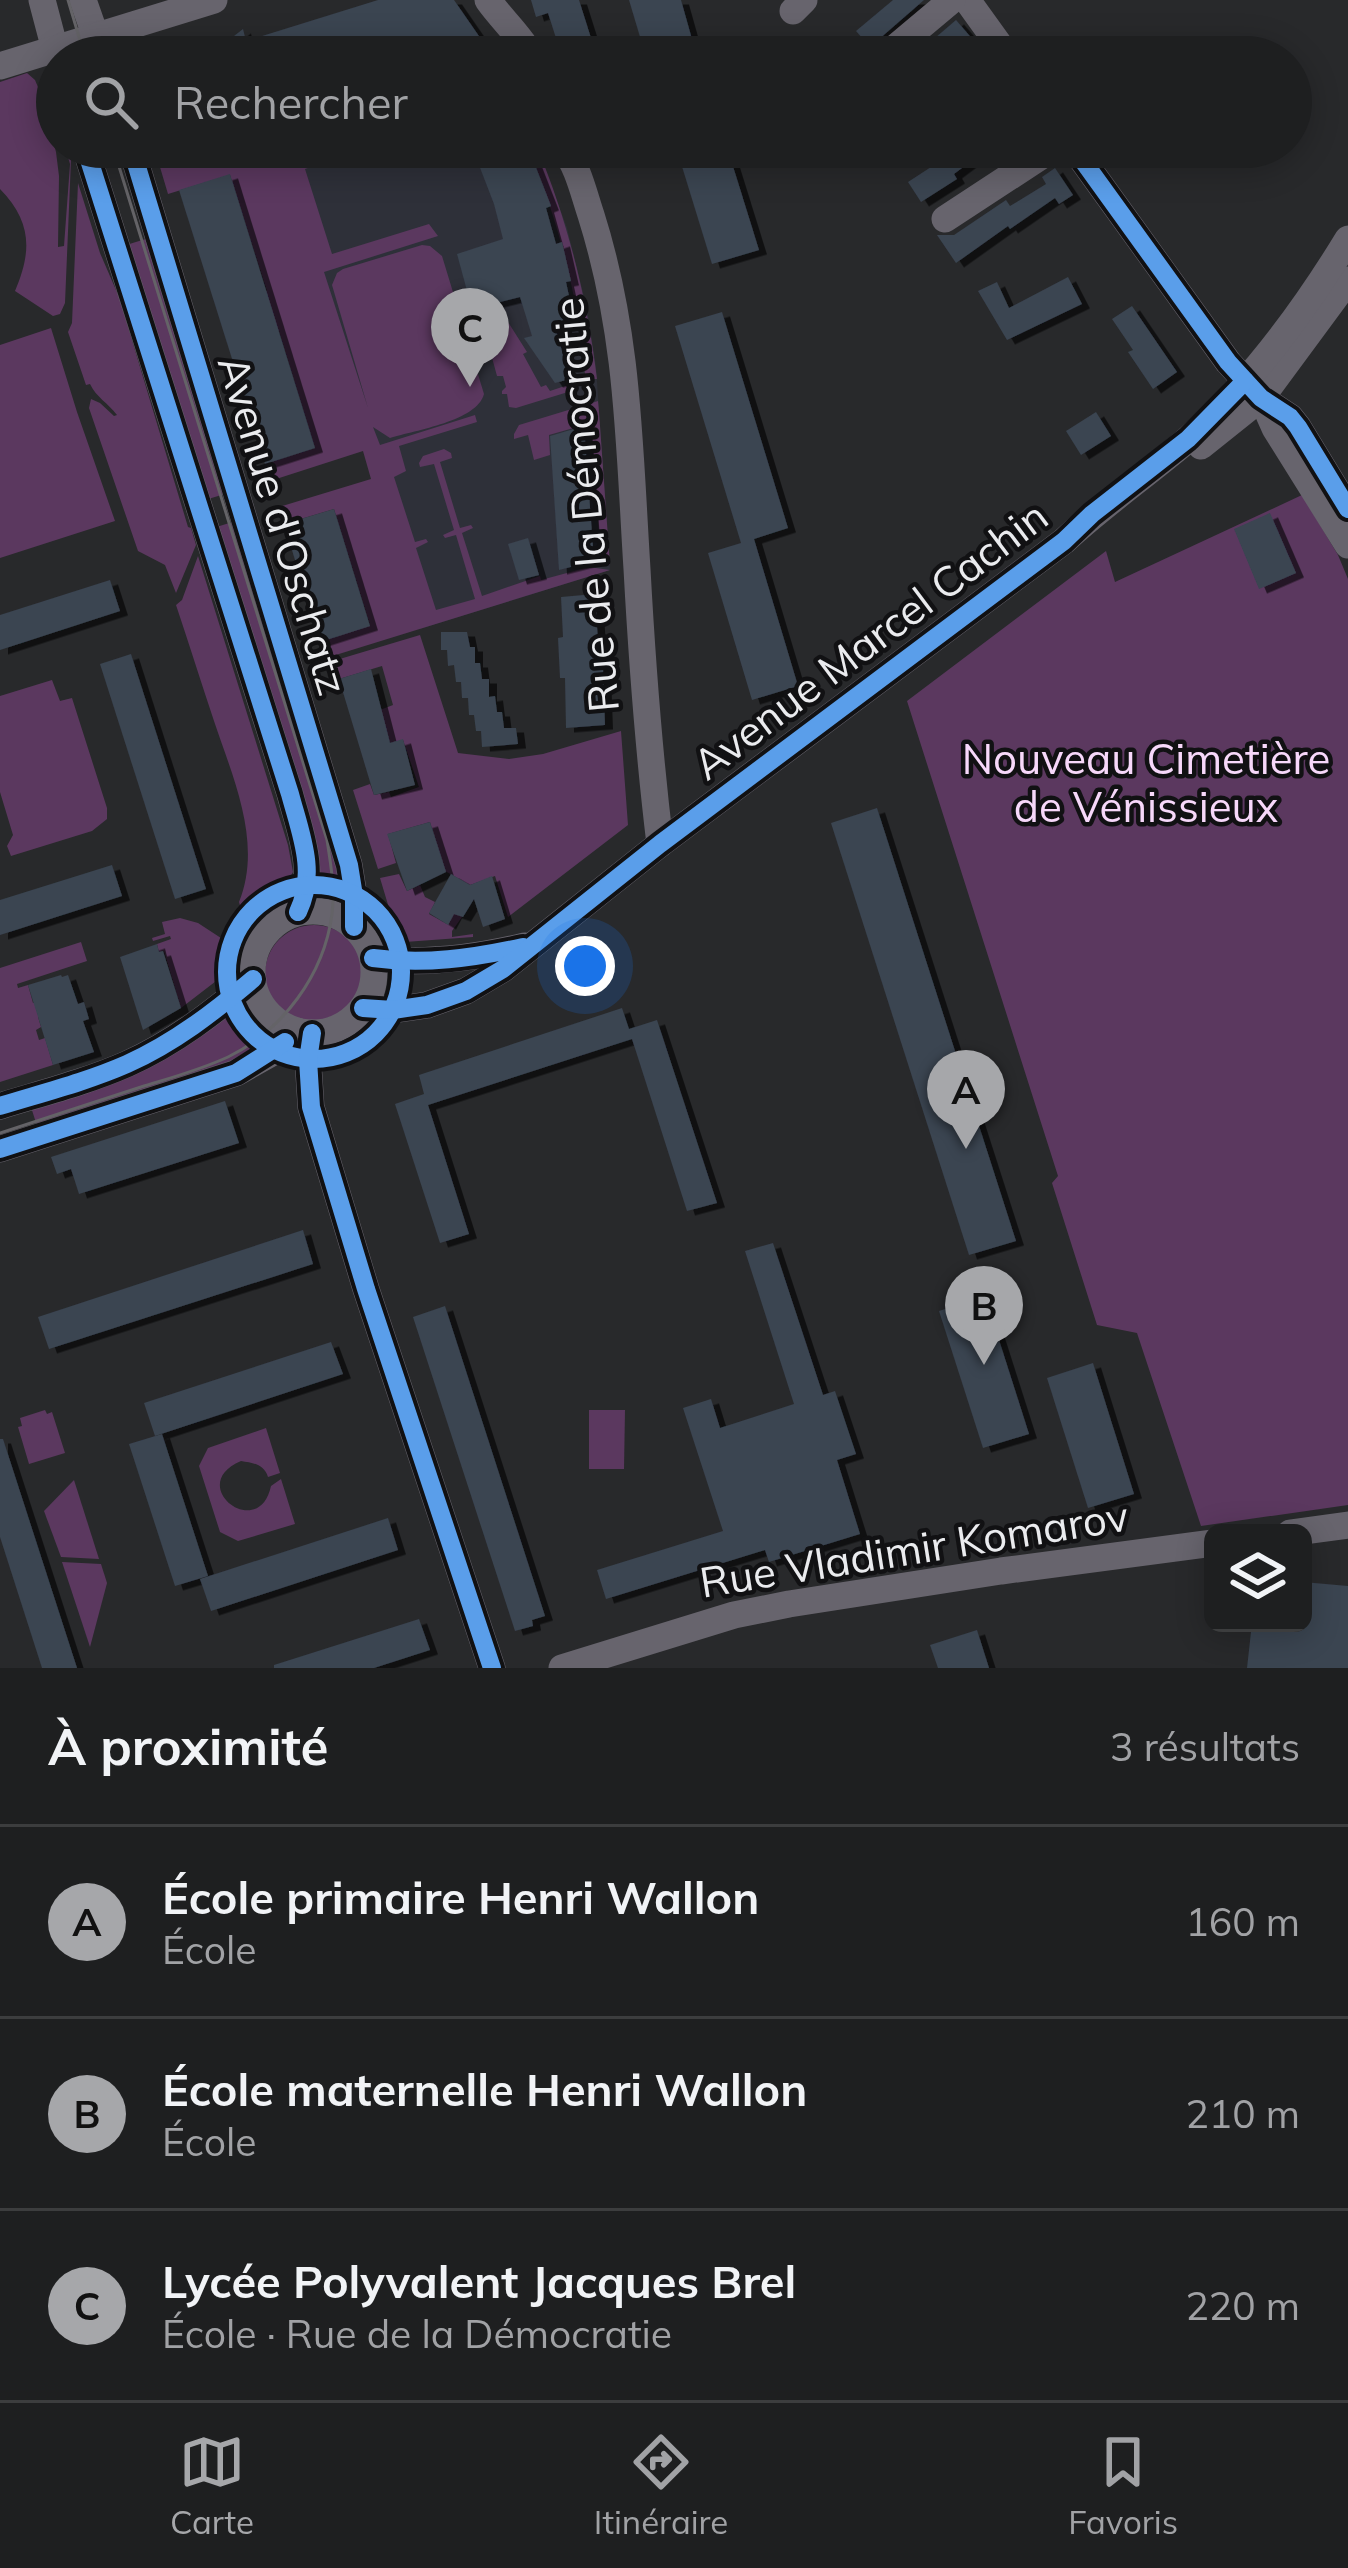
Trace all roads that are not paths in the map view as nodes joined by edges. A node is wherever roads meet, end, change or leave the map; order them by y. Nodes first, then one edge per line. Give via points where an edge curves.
1 (43, 0) edge
2 (83, 0) edge
3 (488, 0) edge
4 (952, 0) edge
5 (967, 0) edge
6 (203, 2) edge
7 (508, 27) junction
8 (52, 36) edge
9 (96, 36) edge
10 (123, 36) edge
11 (510, 36) edge
12 (518, 36) edge
13 (909, 36) edge
14 (993, 36) edge
15 (36, 58) edge
16 (0, 66) edge
17 (93, 168) edge
18 (137, 168) edge
19 (575, 168) edge
20 (1023, 168) edge
21 (1089, 168) edge
22 (945, 219) dead end
23 (1348, 239) edge
24 (1348, 280) edge
25 (1253, 390) junction
26 (1348, 509) edge
27 (1348, 545) edge
28 (660, 844) junction
29 (298, 913) junction
30 (354, 927) junction
31 (529, 945) junction
32 (373, 958) junction
33 (253, 979) junction
34 (363, 1008) junction
35 (305, 1032) junction
36 (0, 1106) edge
37 (0, 1150) edge
38 (1348, 1525) edge
39 (1312, 1530) edge
40 (1204, 1545) edge
41 (492, 1668) edge
42 (562, 1668) edge

1 - 8 street
2 - 9 street
3 - 7 street
4 - 13 street
5 - 14 street
6 - 10 street
7 - 11 street
7 - 12 street
15 - 16 street
17 - 29 street, Avenue d'Oschatz via 290,794 309,869
18 - 30 street, Avenue d'Oschatz via 343,844
19 - 28 street, Rue de la Démocratie via 620,328
20 - 22 street
21 - 25 street
23 - 25 street
24 - 25 street
25 - 26 street via 1298,427
25 - 27 street
25 - 28 street, Avenue Marcel Cachin via 1104,524 1064,541
28 - 31 street, Avenue Marcel Cachin
29 - 30 street via 322,912
29 - 33 street via 260,944
30 - 32 street
31 - 32 street, Avenue Marcel Cachin via 473,958
31 - 34 street, Avenue Marcel Cachin via 466,991 398,1010
32 - 34 street
33 - 35 street via 268,1013
33 - 36 street via 208,1017 127,1064
34 - 35 street via 341,1027
35 - 37 street via 236,1073
35 - 41 street via 311,1107
38 - 39 street
40 - 42 street, Rue Vladimir Komarov via 789,1604

